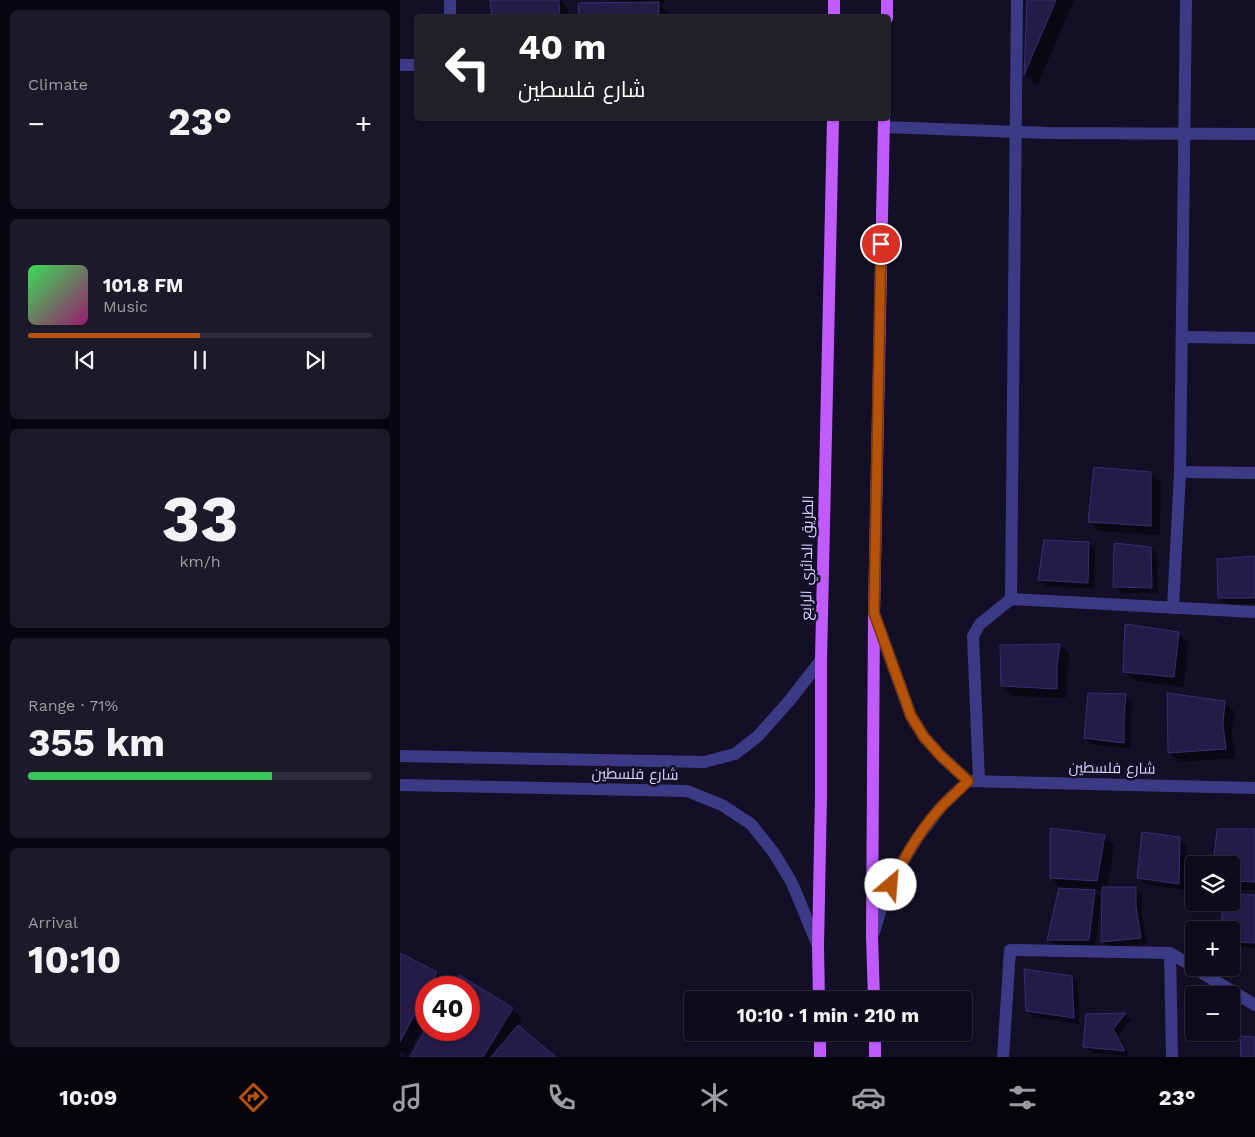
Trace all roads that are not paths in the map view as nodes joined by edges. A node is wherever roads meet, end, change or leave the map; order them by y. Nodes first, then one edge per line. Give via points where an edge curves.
1 (450, 0) edge
2 (834, 0) edge
3 (887, 0) edge
4 (1017, 0) edge
5 (1186, 0) edge
6 (450, 15) edge
7 (834, 15) edge
8 (887, 15) edge
9 (400, 65) edge
10 (415, 65) edge
11 (833, 120) edge
12 (884, 122) edge
13 (1015, 132) junction
14 (1185, 134) junction
15 (1255, 134) edge
16 (1182, 337) junction
17 (1255, 338) edge
18 (1180, 472) junction
19 (1255, 474) edge
20 (1011, 599) junction
21 (1173, 608) junction
22 (1255, 612) edge
23 (874, 613) junction
24 (821, 660) junction
25 (400, 756) edge
26 (973, 781) junction
27 (400, 785) edge
28 (1255, 788) edge
29 (872, 936) junction
30 (818, 946) junction
31 (1170, 953) junction
32 (1185, 962) edge
33 (1208, 976) edge
34 (819, 991) edge
35 (874, 991) edge
36 (1255, 1005) edge
37 (820, 1041) edge
38 (874, 1041) edge
39 (820, 1057) edge
40 (875, 1057) edge
41 (1003, 1057) edge
42 (1172, 1057) edge

1 - 6 street
2 - 7 main road
3 - 8 main road
4 - 13 street
5 - 14 street
9 - 10 street
11 - 24 main road, الطريق الدائري الرابع
12 - 13 street
12 - 23 main road
13 - 14 street
13 - 20 street
14 - 15 street
14 - 16 street
16 - 17 street
16 - 18 street
18 - 19 street
18 - 21 street
20 - 21 street
20 - 26 street via 980,624 974,636
21 - 22 street
23 - 26 street via 911,716 941,756
23 - 29 main road
24 - 25 street, شارع فلسطين via 758,736 735,754 704,762
24 - 30 main road, الطريق الدائري الرابع
26 - 28 street, شارع فلسطين
26 - 29 street via 941,807 918,836 883,902
27 - 30 street, شارع فلسطين via 687,791 722,805 752,824 792,883
29 - 35 main road
30 - 34 main road, الطريق الدائري الرابع
31 - 32 street
31 - 41 street via 1010,950
31 - 42 street
33 - 36 street
37 - 39 main road
38 - 40 main road

